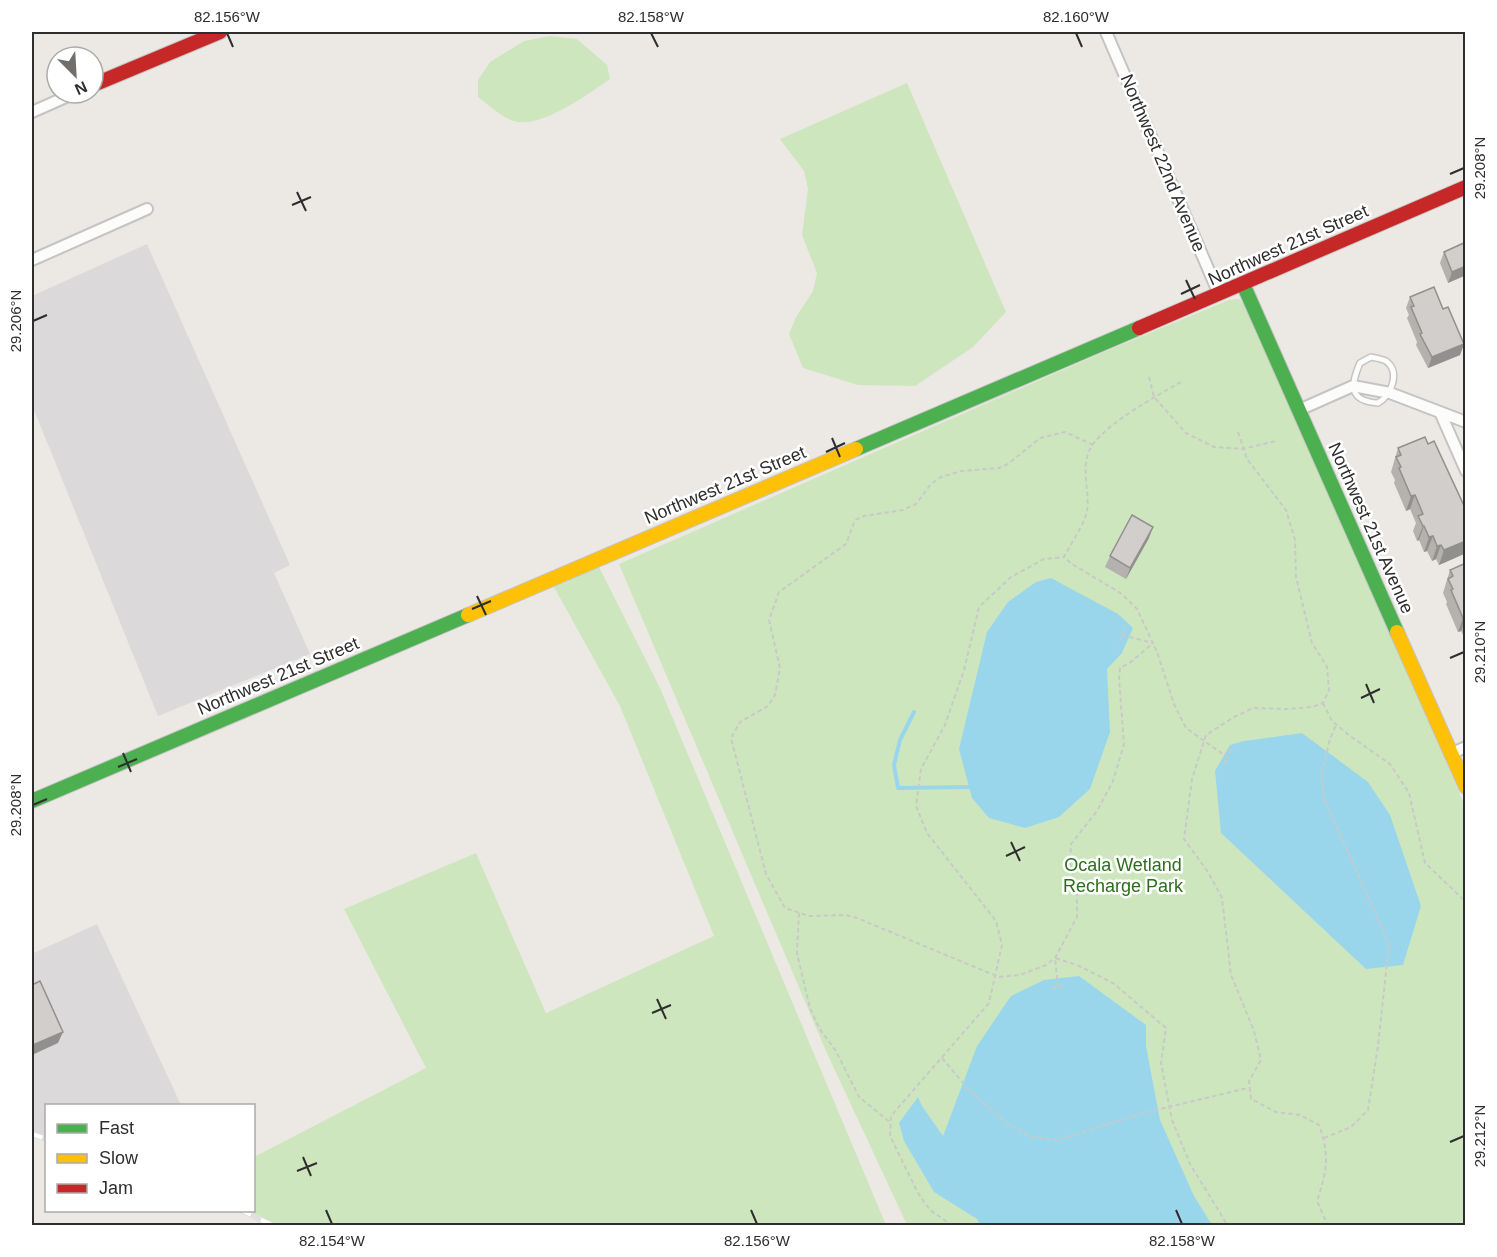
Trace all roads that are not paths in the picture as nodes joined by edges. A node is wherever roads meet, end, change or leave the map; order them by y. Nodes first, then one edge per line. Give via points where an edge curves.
1 (220, 32) edge
2 (1106, 32) edge
3 (105, 80) edge
4 (46, 105) edge
5 (32, 111) edge
6 (1466, 187) edge
7 (147, 209) dead end
8 (32, 260) edge
9 (1243, 284) junction
10 (1219, 294) junction
11 (1353, 386) junction
12 (1390, 393) junction
13 (1299, 410) junction
14 (1440, 412) junction
15 (1466, 422) edge
16 (1466, 471) edge
17 (1466, 747) edge
18 (1450, 754) junction
19 (1466, 788) edge
20 (32, 801) edge

1 - 3 street
2 - 10 street, Northwest 22nd Avenue
4 - 5 street
6 - 9 street, Northwest 21st Street
7 - 8 street
9 - 10 street, Northwest 21st Street
9 - 13 street, Northwest 21st Avenue
10 - 20 street, Northwest 21st Street
11 - 12 street
11 - 12 lane via 1360,363 1371,357 1392,367
11 - 13 street
12 - 14 street
13 - 18 street, Northwest 21st Avenue
14 - 15 street
14 - 16 street
17 - 18 street
18 - 19 street, Northwest 21st Avenue

